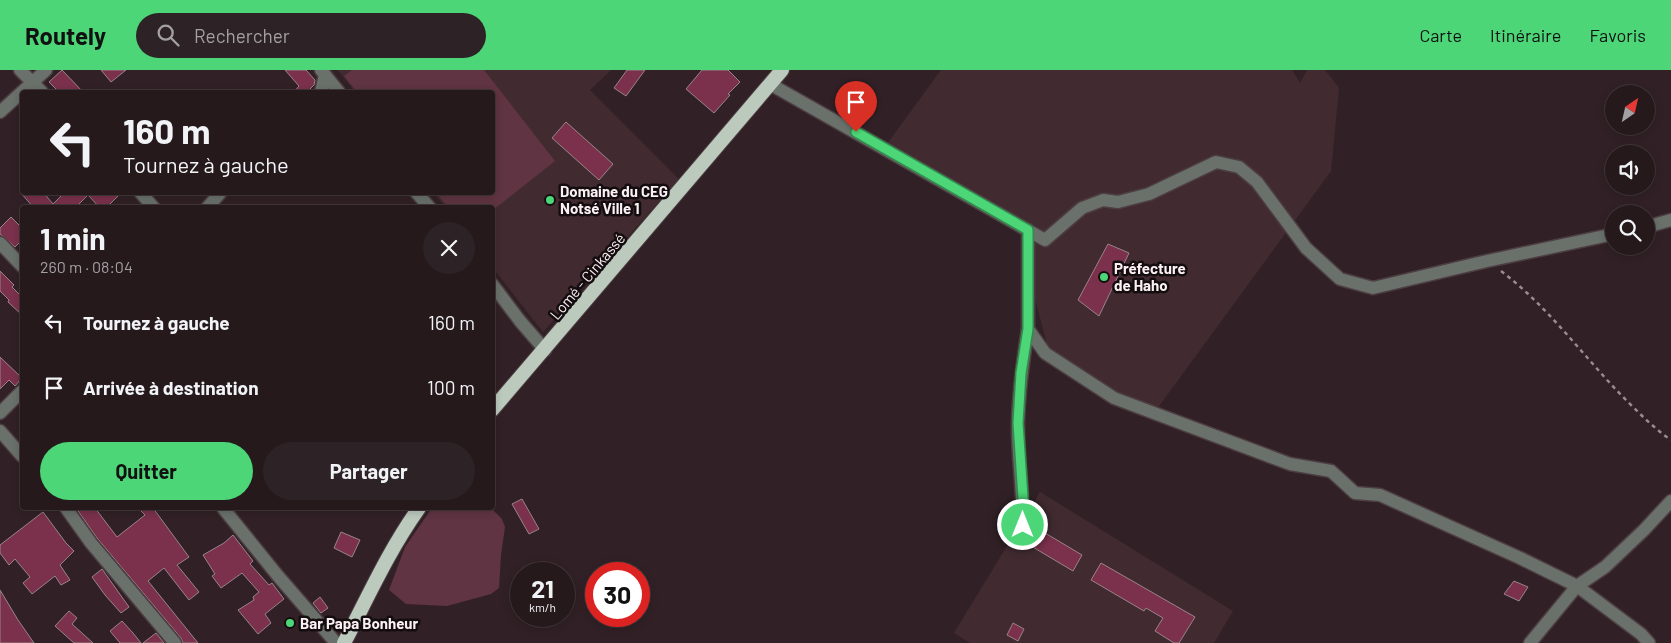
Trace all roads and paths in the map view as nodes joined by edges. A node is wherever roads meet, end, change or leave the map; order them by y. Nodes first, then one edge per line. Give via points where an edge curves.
1 (20, 70) edge
2 (46, 70) edge
3 (782, 70) edge
4 (323, 72) edge
5 (32, 82) junction
6 (770, 84) junction
7 (23, 90) edge
8 (40, 90) edge
9 (321, 90) edge
10 (338, 90) edge
11 (20, 93) edge
12 (0, 112) edge
13 (143, 195) edge
14 (219, 195) edge
15 (419, 195) edge
16 (151, 205) edge
17 (210, 205) edge
18 (427, 205) edge
19 (1671, 220) edge
20 (1655, 224) edge
21 (1028, 230) junction
22 (1605, 236) edge
23 (0, 243) edge
24 (1487, 261) junction
25 (20, 264) edge
26 (495, 288) edge
27 (1028, 329) junction
28 (546, 350) junction
29 (20, 393) edge
30 (495, 407) edge
31 (0, 413) edge
32 (0, 431) edge
33 (1671, 440) edge
34 (20, 454) edge
35 (1671, 501) edge
36 (67, 510) edge
37 (225, 510) edge
38 (418, 510) edge
39 (1022, 536) dead end
40 (1578, 586) junction
41 (175, 643) edge
42 (336, 643) edge
43 (344, 643) edge
44 (1530, 643) edge
45 (1649, 643) edge

1 - 5 street
2 - 5 street
3 - 6 highway, Lomé - Cinkassé
4 - 9 street
4 - 10 street
5 - 7 street
5 - 8 street
6 - 21 street
6 - 28 highway, Lomé - Cinkassé
11 - 12 street
13 - 16 street
14 - 17 street
15 - 18 street
19 - 20 street
21 - 24 street via 1045,240 1082,208 1102,200 1118,202 1149,194 1216,162 1239,168 1257,182 1306,248 1340,279 1373,288
21 - 27 street
22 - 24 street
23 - 25 street
24 - 33 path via 1542,307 1606,380 1656,430
26 - 28 street
27 - 39 street via 1018,423 1024,513
27 - 40 street via 1045,353 1114,398 1290,464 1331,471 1355,493 1380,495
28 - 30 highway, Lomé - Cinkassé
29 - 31 street
32 - 34 street
35 - 40 street via 1605,567
36 - 41 street
37 - 42 street
38 - 43 highway via 378,575
40 - 44 street
40 - 45 street

